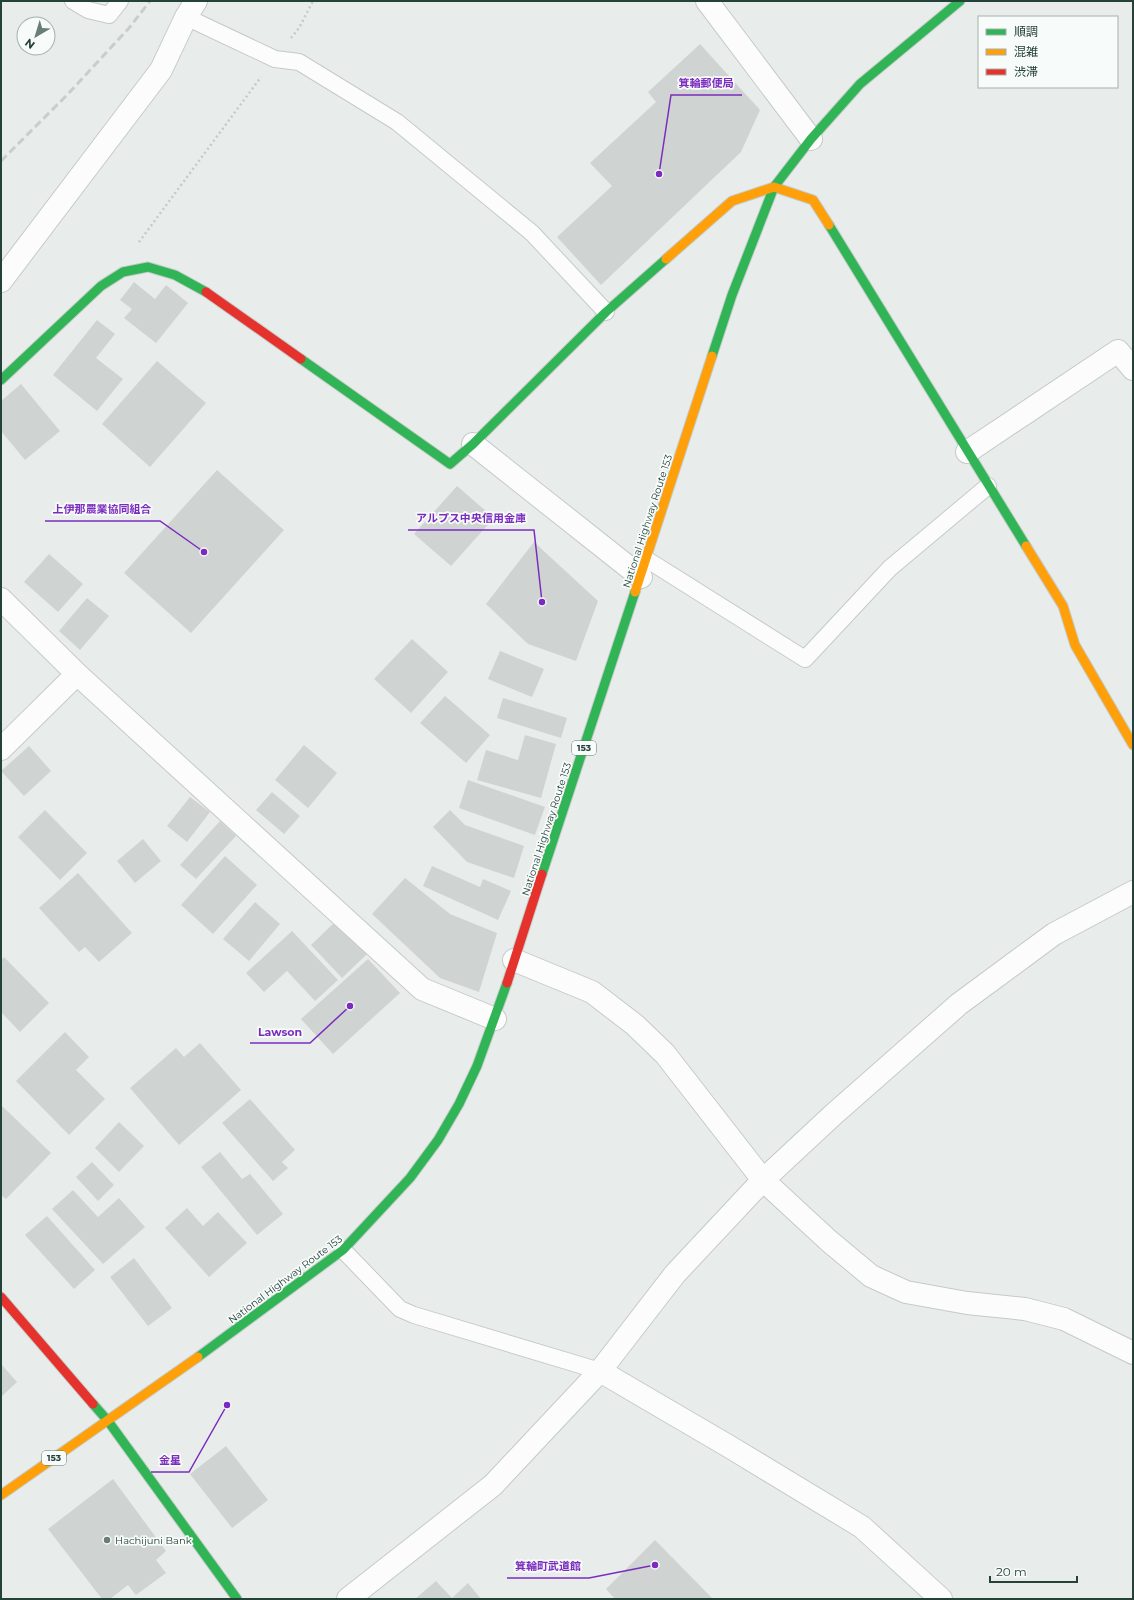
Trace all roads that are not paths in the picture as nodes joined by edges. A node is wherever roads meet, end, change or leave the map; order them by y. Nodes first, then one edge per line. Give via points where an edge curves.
1 (73, 1) edge
2 (120, 1) edge
3 (707, 1) edge
4 (960, 1) edge
5 (191, 9) edge
6 (810, 139) junction
7 (774, 187) junction
8 (1, 281) edge
9 (606, 312) junction
10 (1133, 369) edge
11 (1, 380) edge
12 (473, 444) junction
13 (967, 452) junction
14 (988, 486) junction
15 (644, 568) junction
16 (1, 599) edge
17 (77, 674) junction
18 (1133, 746) edge
19 (1, 749) edge
20 (1133, 892) edge
21 (514, 960) junction
22 (495, 1019) junction
23 (763, 1180) junction
24 (343, 1250) junction
25 (1, 1297) edge
26 (1133, 1353) edge
27 (600, 1371) junction
28 (108, 1421) junction
29 (1, 1495) edge
30 (237, 1599) edge
31 (348, 1599) edge
32 (941, 1599) edge

1 - 2 lane via 88,10 109,15
3 - 6 street
4 - 6 main road, National Highway Route 153 / 153 via 860,84
5 - 8 street via 161,70
5 - 9 lane via 275,59 299,62 397,122 532,233
6 - 7 main road, National Highway Route 153 / 153
7 - 9 main road via 732,201
7 - 13 main road via 813,200
7 - 15 main road, National Highway Route 153 / 153 via 732,295
9 - 12 main road
10 - 13 street via 1118,352
11 - 12 main road via 101,286 123,272 148,267 175,275 201,288 450,464
12 - 15 street
13 - 14 main road
14 - 15 lane via 890,568 805,659
14 - 18 main road via 1063,606 1075,645
15 - 21 main road, National Highway Route 153 / 153
16 - 17 street
17 - 19 street
17 - 22 street via 422,989
20 - 23 street via 1054,934 959,1004
21 - 22 main road, National Highway Route 153 / 153
21 - 23 street via 592,992 635,1024 665,1054
22 - 24 main road, National Highway Route 153 / 153 via 477,1066 438,1140 410,1178
23 - 26 street via 871,1276 906,1292 967,1303 1025,1309 1064,1319
23 - 27 street via 675,1274
24 - 27 lane via 400,1309
24 - 28 main road, National Highway Route 153 / 153
25 - 28 main road
27 - 31 street via 493,1485
27 - 32 street via 862,1527
28 - 29 main road, National Highway Route 153 / 153
28 - 30 main road

